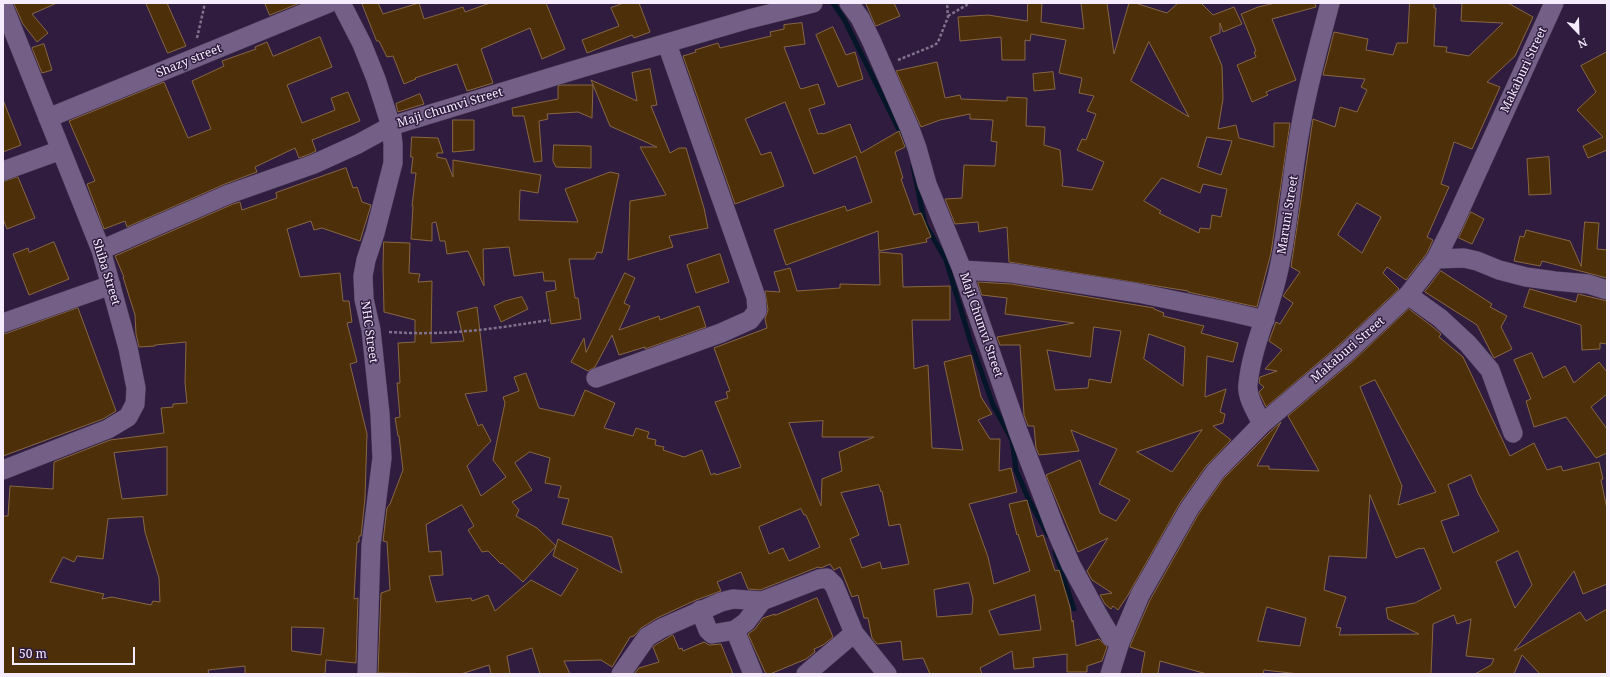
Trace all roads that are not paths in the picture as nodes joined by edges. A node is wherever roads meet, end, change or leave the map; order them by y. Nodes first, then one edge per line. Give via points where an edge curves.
1 (329, 3) edge
2 (341, 3) edge
3 (813, 3) edge
4 (849, 3) edge
5 (1330, 3) edge
6 (1554, 3) edge
7 (3, 5) edge
8 (8, 34) edge
9 (667, 44) junction
10 (48, 118) junction
11 (391, 126) junction
12 (61, 150) junction
13 (3, 171) edge
14 (101, 250) junction
15 (1436, 259) junction
16 (962, 270) junction
17 (111, 285) junction
18 (1607, 290) edge
19 (1408, 295) junction
20 (1265, 320) junction
21 (3, 323) edge
22 (596, 378) dead end
23 (1262, 424) junction
24 (1513, 433) dead end
25 (3, 470) edge
26 (762, 601) junction
27 (700, 610) junction
28 (735, 630) junction
29 (854, 633) junction
30 (1120, 642) junction
31 (367, 674) edge
32 (621, 674) edge
33 (753, 674) edge
34 (806, 674) edge
35 (887, 674) edge
36 (1110, 674) edge

1 - 10 street, Shazy street
2 - 11 street, NHC Street via 376,78
3 - 9 street, Maji Chumvi Street
4 - 16 street, Maji Chumvi Street via 860,18 910,129 927,184
5 - 20 street, Maruni Street via 1304,107 1278,273
6 - 15 street, Makaburi Street
7 - 8 street, Shiba Street
8 - 10 street, Shiba Street
9 - 11 street, Maji Chumvi Street
9 - 22 street via 756,297 757,311 750,320 721,333
10 - 12 street, Shiba Street
11 - 14 street, Maji Chumvi Street via 314,164 229,194
11 - 31 street, NHC Street via 393,163 363,276 380,414 382,458 371,545
12 - 13 street
12 - 14 street, Shiba Street
14 - 17 street, Shiba Street
15 - 18 street via 1464,258 1526,277 1588,284
15 - 19 street, Makaburi Street
16 - 20 street via 1012,273 1138,293
16 - 30 street, Maji Chumvi Street via 1055,528 1096,613 1111,636
17 - 21 street
17 - 25 street, Shiba Street via 136,388 135,404 128,417 108,429
19 - 23 street, Makaburi Street
19 - 24 street via 1440,318 1468,344 1490,370
20 - 23 street, Maruni Street via 1255,349 1247,386
23 - 30 street, Makaburi Street via 1227,458 1200,492 1140,595
26 - 27 street via 733,599
26 - 28 street via 746,622
26 - 29 street via 827,578 834,585
27 - 28 street via 712,634
27 - 32 street via 647,637
28 - 33 street
29 - 34 street
29 - 35 street
30 - 36 street, Makaburi Street

